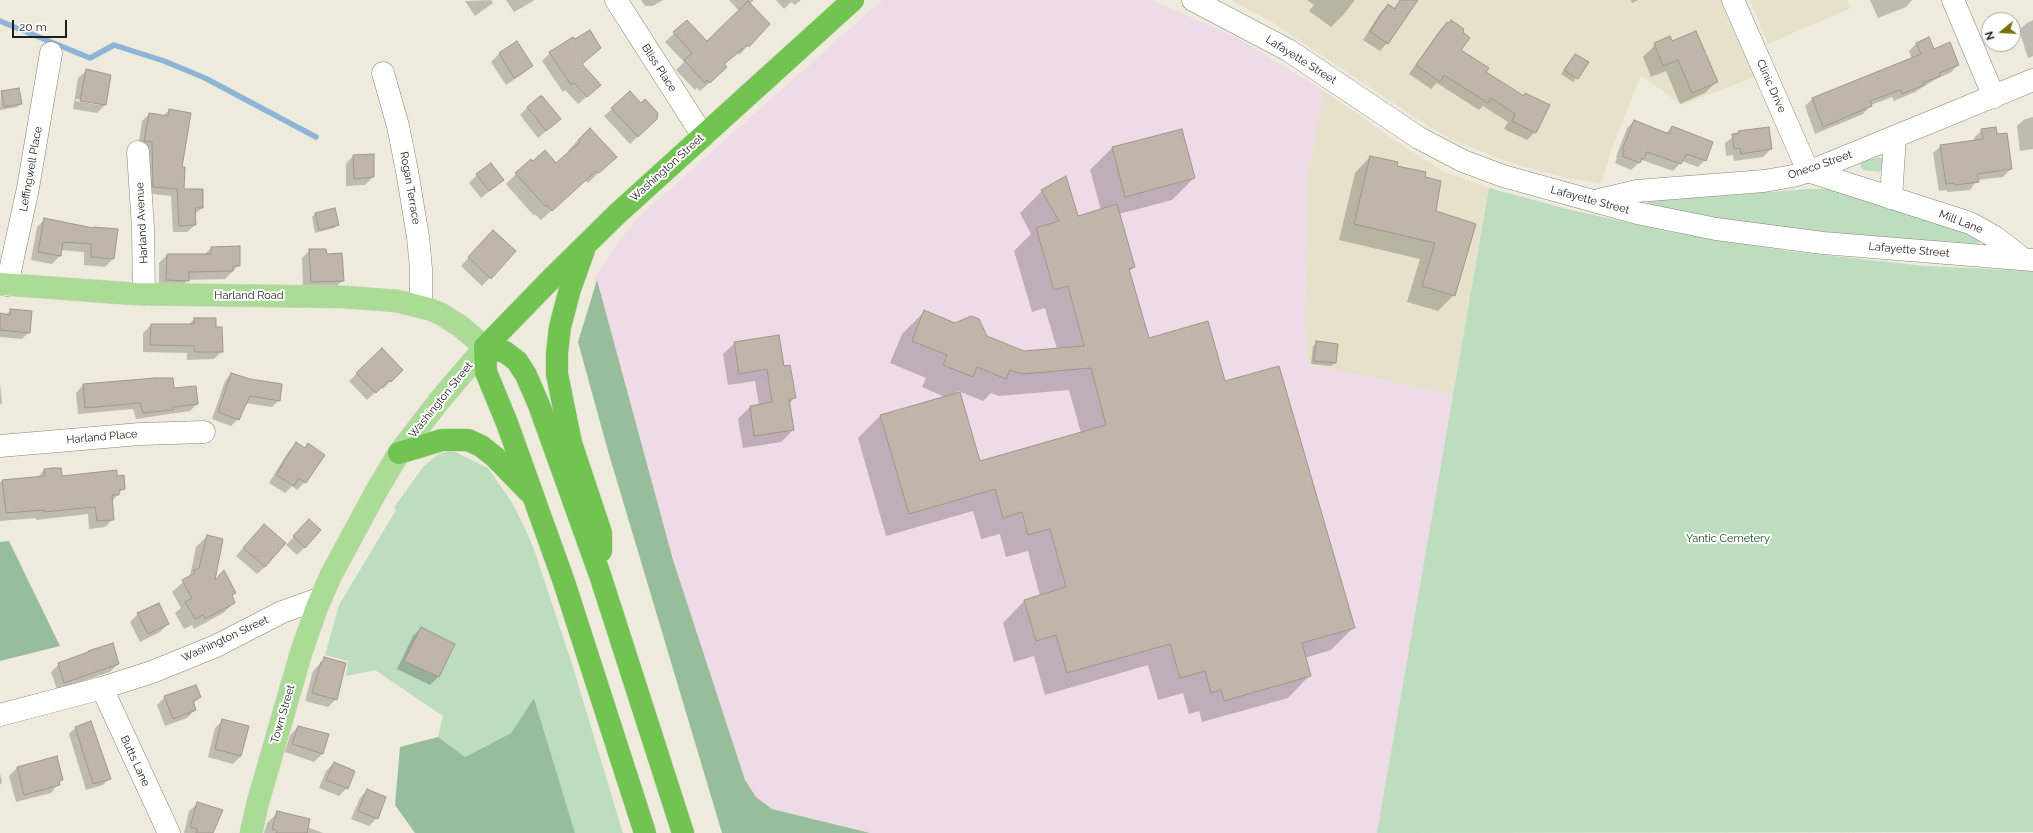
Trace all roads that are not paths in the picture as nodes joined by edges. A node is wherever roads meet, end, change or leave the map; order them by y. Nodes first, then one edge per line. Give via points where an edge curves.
1 (616, 0) edge
2 (853, 0) edge
3 (1193, 0) edge
4 (1733, 0) edge
5 (1953, 0) edge
6 (51, 53) dead end
7 (383, 72) dead end
8 (2033, 80) edge
9 (1994, 97) junction
10 (703, 136) junction
11 (1895, 137) junction
12 (138, 152) dead end
13 (1808, 171) junction
14 (1891, 198) junction
15 (1594, 201) junction
16 (587, 243) junction
17 (2028, 260) edge
18 (3, 285) edge
19 (144, 294) junction
20 (420, 306) junction
21 (485, 347) junction
22 (204, 432) dead end
23 (0, 446) edge
24 (399, 453) junction
25 (535, 497) junction
26 (600, 574) junction
27 (321, 598) junction
28 (102, 688) junction
29 (0, 716) edge
30 (169, 833) edge
31 (251, 833) edge
32 (644, 833) edge
33 (683, 833) edge

1 - 10 street, Bliss Place
2 - 10 highway, Washington Street
3 - 15 street, Lafayette Street via 1288,50 1403,128 1448,154 1488,171
4 - 13 street, Clinic Drive
5 - 9 street
6 - 18 street, Leffingwell Place via 27,194
7 - 20 street, Rogan Terrace via 409,178 421,269
8 - 9 street, Oneco Street
9 - 11 street, Oneco Street
10 - 16 highway, Washington Street
11 - 13 street, Oneco Street
11 - 14 street
12 - 19 street, Harland Avenue
13 - 14 street, Mill Lane
13 - 15 street, Oneco Street via 1764,182 1637,191
14 - 17 street, Mill Lane via 1974,225
15 - 17 street, Lafayette Street via 1667,220 1755,235
16 - 21 highway, Washington Street
16 - 26 highway via 565,306 558,338 556,365 571,444 601,533
18 - 19 main road, Harland Road
19 - 20 main road, Harland Road via 345,297 391,300
20 - 21 main road, Harland Road via 454,322
21 - 24 main road, Washington Street via 438,401
21 - 25 highway via 486,372
21 - 26 highway via 511,356 526,375
22 - 23 street, Harland Place via 140,434
24 - 25 highway via 442,440 461,439 473,442 495,457
24 - 27 main road, Washington Street via 351,536
25 - 32 highway via 582,635
26 - 33 highway
27 - 28 street, Washington Street via 280,612 216,646 152,672
27 - 31 main road, Town Street via 296,672
28 - 29 street, Washington Street
28 - 30 street, Butts Lane

